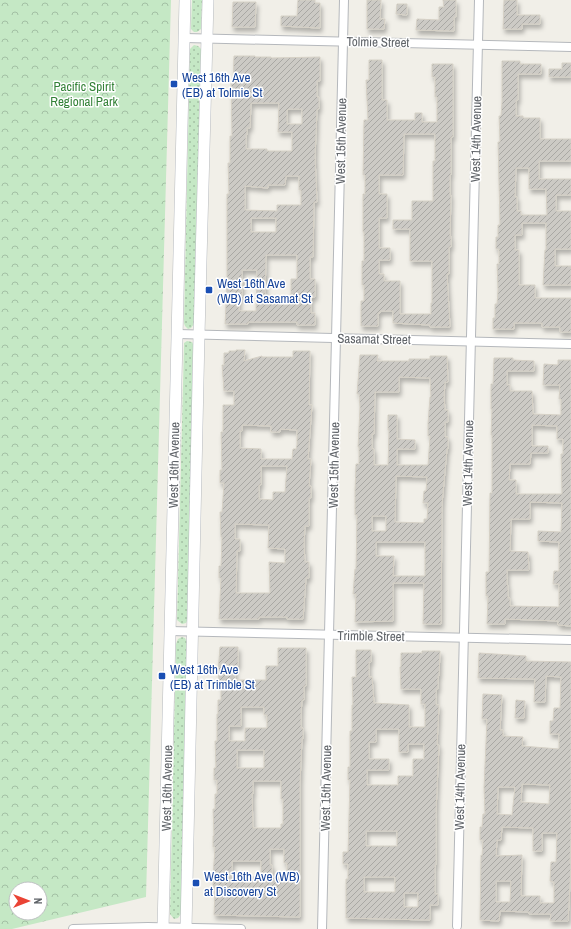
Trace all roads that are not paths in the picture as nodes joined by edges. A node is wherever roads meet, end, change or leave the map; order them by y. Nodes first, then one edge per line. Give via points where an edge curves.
1 (186, 0) edge
2 (208, 0) edge
3 (344, 0) edge
4 (479, 0) edge
5 (184, 38) junction
6 (207, 38) junction
7 (343, 41) junction
8 (478, 44) junction
9 (571, 47) edge
10 (178, 334) junction
11 (198, 335) junction
12 (336, 338) junction
13 (471, 341) junction
14 (571, 344) edge
15 (170, 631) junction
16 (193, 632) junction
17 (330, 635) junction
18 (464, 638) junction
19 (571, 640) edge
20 (163, 928) edge
21 (186, 928) edge
22 (457, 928) edge
23 (73, 929) edge
24 (241, 929) edge
25 (322, 929) edge

1 - 5 main road, West 16th Avenue
2 - 6 main road, West 16th Avenue
3 - 7 street, West 15th Avenue
4 - 8 street, West 14th Avenue
5 - 6 street, Tolmie Street
5 - 10 main road, West 16th Avenue
6 - 7 street, Tolmie Street
6 - 11 main road, West 16th Avenue
7 - 8 street, Tolmie Street
7 - 12 street, West 15th Avenue
8 - 9 street, Tolmie Street
8 - 13 street, West 14th Avenue
10 - 11 street, Sasamat Street
10 - 15 main road, West 16th Avenue
11 - 12 street, Sasamat Street
11 - 16 main road, West 16th Avenue
12 - 13 street, Sasamat Street
12 - 17 street, West 15th Avenue
13 - 14 street, Sasamat Street
13 - 18 street, West 14th Avenue
15 - 16 street, Trimble Street
15 - 20 main road, West 16th Avenue
16 - 17 street, Trimble Street
16 - 21 main road, West 16th Avenue
17 - 18 street, Trimble Street
17 - 25 street, West 15th Avenue
18 - 19 street, Trimble Street
18 - 22 street, West 14th Avenue
20 - 21 street
20 - 23 street
21 - 24 street

